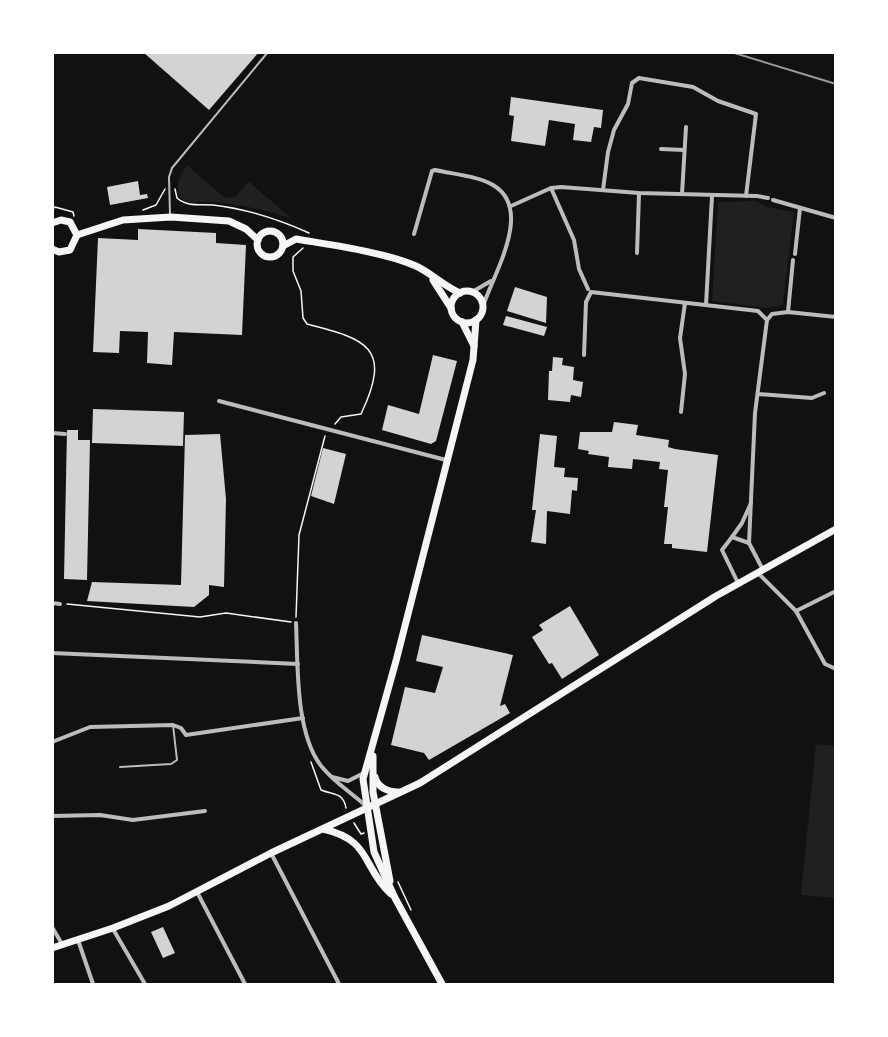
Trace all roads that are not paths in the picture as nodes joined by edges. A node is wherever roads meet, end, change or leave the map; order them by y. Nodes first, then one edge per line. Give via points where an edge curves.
1 (268, 52) edge
2 (686, 127) dead end
3 (661, 149) dead end
4 (684, 150) junction
5 (551, 188) junction
6 (603, 190) junction
7 (639, 194) junction
8 (682, 194) junction
9 (712, 196) junction
10 (746, 196) junction
11 (511, 206) junction
12 (800, 208) junction
13 (171, 217) junction
14 (836, 218) edge
15 (52, 223) edge
16 (414, 234) dead end
17 (77, 236) junction
18 (258, 240) junction
19 (283, 246) junction
20 (52, 249) edge
21 (637, 253) dead end
22 (795, 254) dead end
23 (794, 260) dead end
24 (430, 275) junction
25 (491, 281) junction
26 (590, 291) junction
27 (472, 292) junction
28 (460, 293) junction
29 (685, 303) junction
30 (706, 305) junction
31 (483, 306) junction
32 (452, 309) junction
33 (788, 312) junction
34 (836, 317) edge
35 (476, 320) junction
36 (767, 320) junction
37 (462, 322) junction
38 (475, 348) junction
39 (584, 355) dead end
40 (824, 393) dead end
41 (758, 394) junction
42 (219, 401) dead end
43 (681, 412) dead end
44 (52, 433) edge
45 (65, 434) dead end
46 (447, 460) junction
47 (753, 499) junction
48 (836, 529) edge
49 (732, 537) junction
50 (749, 543) junction
51 (759, 570) junction
52 (738, 583) junction
53 (836, 591) edge
54 (52, 603) edge
55 (60, 604) road end
56 (796, 611) junction
57 (296, 623) road end
58 (52, 653) edge
59 (298, 664) junction
60 (836, 669) edge
61 (303, 718) junction
62 (173, 725) junction
63 (52, 742) edge
64 (374, 744) junction
65 (120, 767) dead end
66 (364, 772) junction
67 (331, 777) junction
68 (403, 791) junction
69 (375, 804) junction
70 (367, 808) junction
71 (205, 811) dead end
72 (52, 816) edge
73 (323, 829) junction
74 (271, 853) junction
75 (197, 892) junction
76 (395, 898) junction
77 (52, 927) edge
78 (113, 928) junction
79 (78, 939) junction
80 (62, 944) junction
81 (52, 948) edge
82 (93, 984) edge
83 (145, 984) edge
84 (245, 984) edge
85 (339, 984) edge
86 (442, 984) edge

1 - 13 lane via 172,168
2 - 4 street
3 - 4 street
4 - 8 street
5 - 6 street
5 - 11 street
5 - 26 street via 574,240 579,269
6 - 7 street
6 - 10 street via 614,130 628,104 632,83 639,78 702,90 756,114
7 - 8 street
7 - 21 street
8 - 9 street
9 - 10 street
9 - 30 street
10 - 12 street
11 - 16 street via 492,184 435,170
11 - 25 street via 513,219
12 - 14 street
12 - 22 street
13 - 17 main road via 123,220
13 - 18 main road via 229,221
15 - 17 main road via 69,222
17 - 20 main road via 69,250
18 - 19 main road via 271,231 281,238
18 - 19 main road via 258,248 267,257 276,256
19 - 24 main road via 302,240 401,261
23 - 33 street
24 - 28 main road
24 - 32 main road
25 - 27 street
25 - 31 street
26 - 29 street
26 - 39 street
27 - 28 main road
27 - 31 main road
28 - 32 main road via 453,300
29 - 30 street
29 - 43 street via 680,338 685,374
30 - 36 street via 758,311
31 - 35 main road
32 - 37 main road
33 - 34 street
33 - 36 street via 772,314
35 - 37 main road
35 - 38 main road
36 - 41 street
37 - 38 main road
38 - 46 main road
40 - 41 street via 812,398
41 - 47 street
42 - 46 street
44 - 45 street
46 - 64 main road
47 - 49 street
47 - 50 street
48 - 51 main road
49 - 50 street
49 - 52 street via 722,550
50 - 51 street
51 - 52 main road
51 - 56 street
52 - 68 main road via 455,763
53 - 56 street
54 - 55 street
56 - 60 street via 825,664
57 - 59 street
58 - 59 street
59 - 61 street
61 - 62 street via 186,735
61 - 67 street via 312,753
62 - 63 street via 90,726
62 - 65 lane via 177,760 171,764
64 - 66 main road
64 - 68 main road via 376,783 391,792
64 - 69 main road
66 - 67 street via 348,781
66 - 70 main road
67 - 70 street
68 - 69 main road
69 - 70 main road
69 - 76 main road
70 - 73 main road
70 - 76 main road via 374,852
71 - 72 street via 133,820 100,815
73 - 74 main road
73 - 76 main road via 342,833 353,841
74 - 75 main road
74 - 85 street
75 - 78 main road
75 - 84 street
76 - 86 main road
77 - 80 street
78 - 79 main road
78 - 83 street
79 - 80 main road
79 - 82 street
80 - 81 main road

